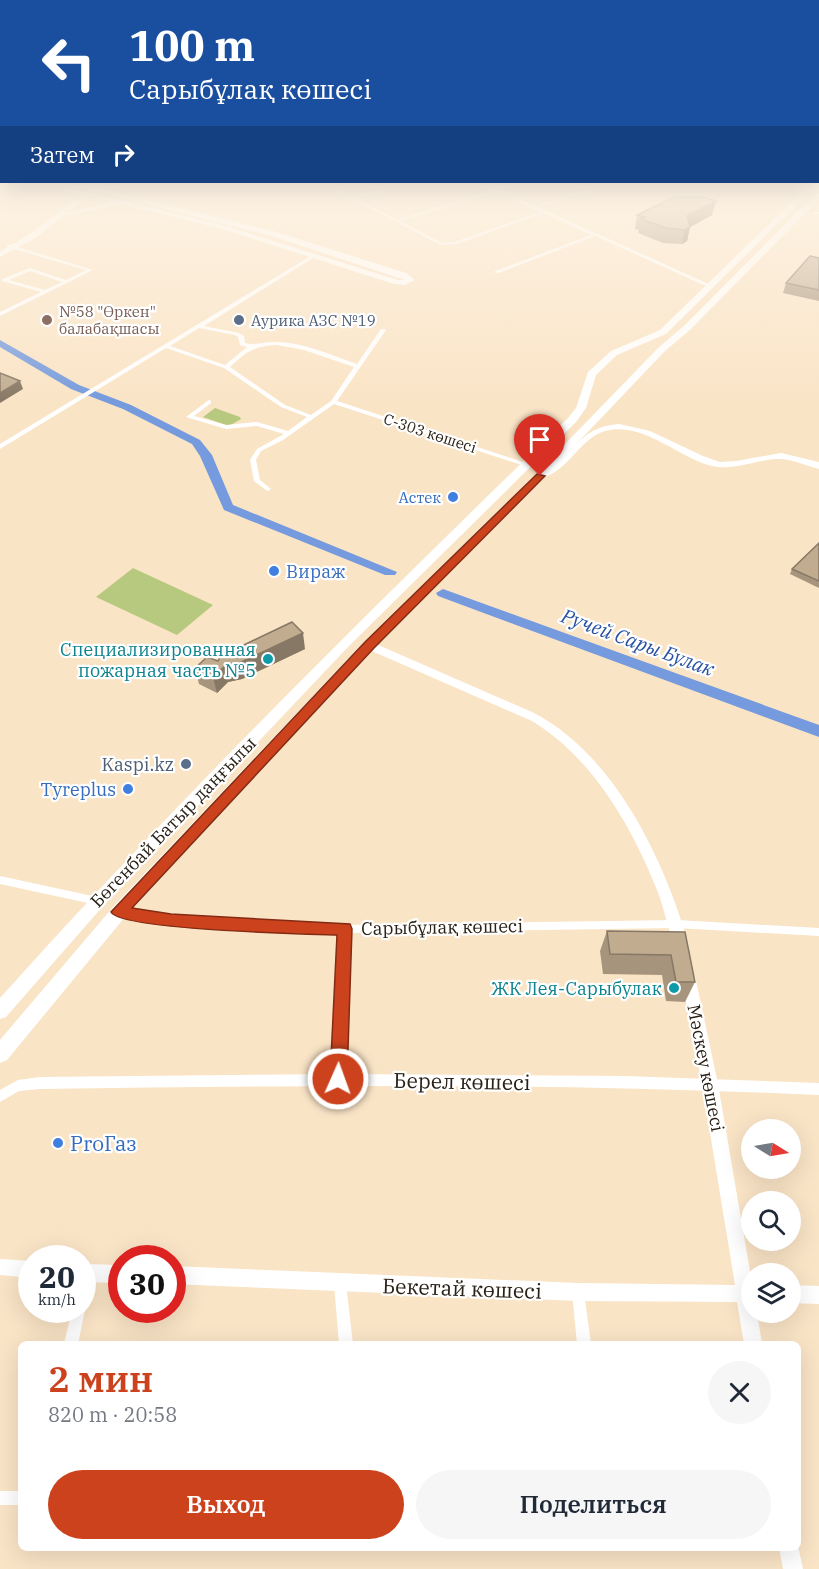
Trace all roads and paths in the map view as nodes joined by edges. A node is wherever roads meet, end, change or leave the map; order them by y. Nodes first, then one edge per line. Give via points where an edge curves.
1 (48, 257) edge
2 (312, 257) edge
3 (323, 257) edge
4 (346, 257) edge
5 (536, 257) edge
6 (645, 257) edge
7 (740, 257) joint
8 (757, 257) edge
9 (771, 257) edge
10 (753, 261) junction
11 (497, 272) dead end
12 (64, 281) junction
13 (710, 286) junction
14 (43, 291) junction
15 (0, 314) edge
16 (198, 326) junction
17 (688, 327) junction
18 (383, 330) dead end
19 (663, 332) junction
20 (677, 336) junction
21 (165, 346) junction
22 (252, 347) junction
23 (357, 366) junction
24 (226, 368) junction
25 (209, 402) dead end
26 (333, 402) junction
27 (312, 417) junction
28 (290, 433) junction
29 (0, 447) edge
30 (527, 465) junction
31 (819, 466) edge
32 (540, 476) junction
33 (268, 489) dead end
34 (454, 538) junction
35 (471, 545) junction
36 (350, 636) junction
37 (369, 645) junction
38 (0, 880) edge
39 (97, 901) junction
40 (119, 912) junction
41 (677, 924) junction
42 (345, 929) junction
43 (819, 932) edge
44 (0, 1011) edge
45 (0, 1054) edge
46 (338, 1079) junction
47 (710, 1084) junction
48 (819, 1089) edge
49 (0, 1096) edge
50 (742, 1263) edge
51 (0, 1268) edge
52 (18, 1269) edge
53 (186, 1276) edge
54 (340, 1284) junction
55 (578, 1292) junction
56 (741, 1294) edge
57 (801, 1294) edge
58 (819, 1295) edge
59 (75, 1323) edge
60 (751, 1323) edge
61 (72, 1341) edge
62 (346, 1341) edge
63 (584, 1341) edge
64 (753, 1341) edge
65 (0, 1498) edge
66 (18, 1498) edge
67 (790, 1551) edge
68 (793, 1569) edge

1 - 12 street via 90,270
2 - 16 street
3 - 4 main road via 397,282 407,283 411,278
5 - 11 street
6 - 13 street
7 - 10 main road
7 - 13 main road
8 - 10 main road
9 - 17 main road via 711,316
10 - 17 main road
12 - 14 street
12 - 14 street via 30,269 4,280
13 - 19 main road
14 - 15 street
16 - 21 street
16 - 22 street via 237,334 242,344
17 - 20 main road, Бөгенбай Батыр даңғылы
18 - 23 street
19 - 20 main road
19 - 30 main road, Бөгенбай Батыр даңғылы via 614,353 591,374 581,408
20 - 32 main road, Бөгенбай Батыр даңғылы
21 - 24 street
21 - 29 street
22 - 23 street via 292,345
22 - 24 street
23 - 26 street
24 - 27 street via 278,403
25 - 28 street via 189,417 226,428 257,424
26 - 27 street
26 - 30 street, С-303 көшесі
27 - 28 street
28 - 33 street via 259,450 253,460 257,481
30 - 34 main road, Бөгенбай Батыр даңғылы
31 - 32 main road via 780,456 743,465 713,464 642,432 612,427 589,436 554,472
32 - 35 main road, Бөгенбай Батыр даңғылы
34 - 35 main road
34 - 36 main road, Бөгенбай Батыр даңғылы
35 - 37 main road, Бөгенбай Батыр даңғылы
36 - 37 main road, Мәскеу көшесі
36 - 39 main road, Бөгенбай Батыр даңғылы
37 - 40 main road, Бөгенбай Батыр даңғылы
37 - 41 street, Мәскеу көшесі via 538,720 585,757 639,838
38 - 39 street, Сарыбұлақ көшесі
39 - 40 main road, Сарыбұлақ көшесі
39 - 44 main road, Бөгенбай Батыр даңғылы
40 - 42 street, Сарыбұлақ көшесі via 171,921
40 - 45 main road, Бөгенбай Батыр даңғылы
41 - 42 street, Сарыбұлақ көшесі
41 - 43 street, Сарыбұлақ көшесі
41 - 47 street, Мәскеу көшесі
42 - 46 street
46 - 47 street, Берел көшесі
46 - 49 street, Берел көшесі via 40,1083 18,1086
47 - 48 street, Берел көшесі
47 - 50 street, Мәскеу көшесі
51 - 52 street
53 - 54 street, Бекетай көшесі
54 - 55 street, Бекетай көшесі
54 - 62 street
55 - 56 street, Бекетай көшесі
55 - 63 street
57 - 58 street
59 - 61 street
60 - 64 street, Мәскеу көшесі
65 - 66 street
67 - 68 street

